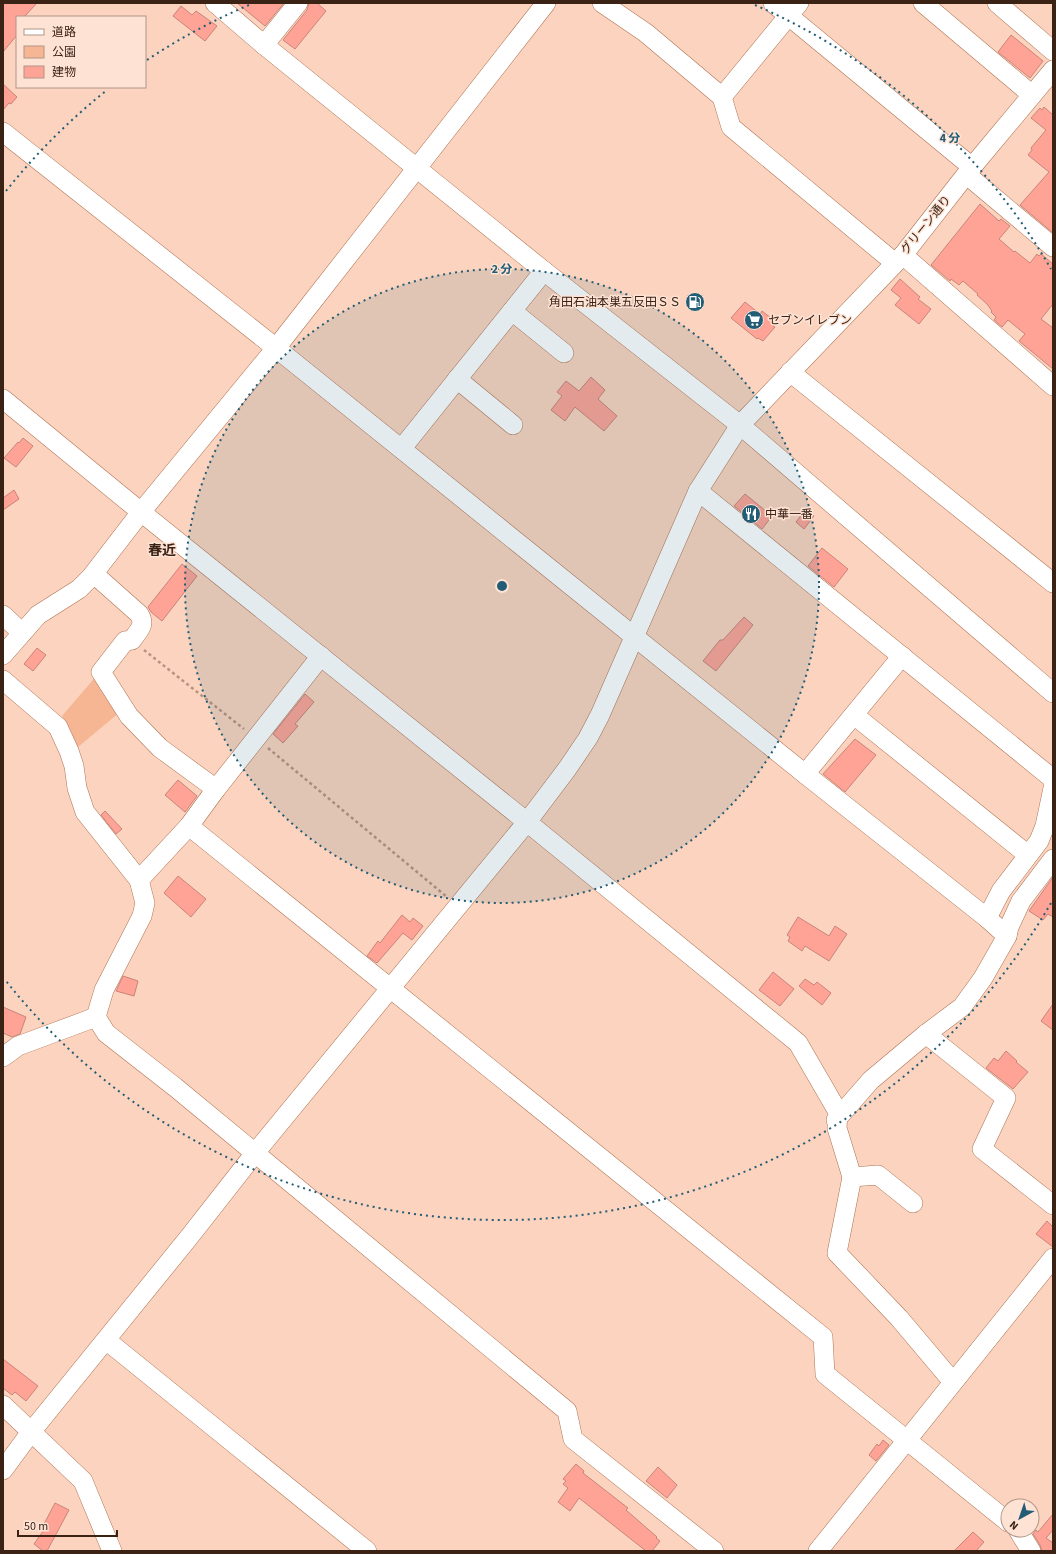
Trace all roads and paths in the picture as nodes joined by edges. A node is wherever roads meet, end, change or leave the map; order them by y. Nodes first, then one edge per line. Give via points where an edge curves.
1 (217, 3) edge
2 (298, 3) edge
3 (546, 3) edge
4 (602, 3) edge
5 (773, 3) edge
6 (923, 3) edge
7 (997, 3) edge
8 (794, 9) edge
9 (264, 45) junction
10 (1053, 51) edge
11 (1053, 70) edge
12 (1032, 95) junction
13 (722, 98) junction
14 (3, 132) edge
15 (417, 168) junction
16 (969, 171) junction
17 (1053, 246) edge
18 (899, 259) junction
19 (544, 271) junction
20 (512, 311) junction
21 (276, 348) junction
22 (564, 354) dead end
23 (790, 372) junction
24 (457, 379) junction
25 (1053, 386) edge
26 (3, 399) edge
27 (513, 425) dead end
28 (740, 425) junction
29 (402, 448) junction
30 (698, 491) junction
31 (141, 512) junction
32 (94, 574) junction
33 (1053, 583) edge
34 (3, 615) edge
35 (22, 633) junction
36 (635, 636) junction
37 (132, 640) junction
38 (3, 655) edge
39 (321, 656) junction
40 (902, 656) junction
41 (3, 680) edge
42 (1053, 693) edge
43 (854, 715) junction
44 (256, 738) junction
45 (806, 774) junction
46 (1053, 778) edge
47 (1053, 788) edge
48 (216, 789) junction
49 (527, 822) junction
50 (189, 826) junction
51 (1028, 856) junction
52 (1053, 859) edge
53 (139, 880) junction
54 (458, 907) junction
55 (987, 918) junction
56 (1007, 936) junction
57 (391, 988) junction
58 (96, 1017) junction
59 (926, 1034) junction
60 (3, 1057) edge
61 (836, 1120) junction
62 (255, 1153) junction
63 (852, 1177) junction
64 (913, 1203) dead end
65 (1053, 1205) edge
66 (1053, 1258) edge
67 (106, 1340) junction
68 (953, 1382) junction
69 (3, 1405) edge
70 (31, 1432) junction
71 (907, 1440) junction
72 (3, 1470) edge
73 (1000, 1516) edge
74 (1023, 1538) edge
75 (112, 1551) edge
76 (367, 1551) edge
77 (714, 1551) edge
78 (818, 1551) edge
79 (1031, 1551) edge

1 - 9 street
2 - 9 street
3 - 15 street
4 - 13 street via 646,33
5 - 8 street
6 - 12 street
7 - 10 street
8 - 13 street
8 - 16 street
9 - 15 street
11 - 12 street, グリーン通り
12 - 16 street, グリーン通り
13 - 18 street via 731,127
14 - 21 street
15 - 19 street
15 - 21 street
16 - 17 street
16 - 18 street, グリーン通り
18 - 23 street, グリーン通り
18 - 25 street
19 - 20 street
19 - 28 street
20 - 22 street
20 - 24 street
21 - 29 street
21 - 31 street
23 - 28 street, グリーン通り
23 - 33 street
24 - 27 street
24 - 29 street
26 - 31 street
28 - 30 street, グリーン通り
28 - 42 street
29 - 36 street
30 - 36 street, グリーン通り
30 - 40 street
31 - 32 street
31 - 39 street
32 - 35 street via 79,589 38,615
32 - 37 street via 139,614 142,626
34 - 35 street
35 - 38 street
36 - 45 street
36 - 49 street, グリーン通り via 588,738 568,769
37 - 44 path
37 - 48 street via 125,641 101,672 129,716 160,748
39 - 44 street
39 - 49 street
40 - 43 street
40 - 46 street
41 - 53 street via 58,727 74,766 77,788 85,812
43 - 45 street
43 - 51 street
44 - 48 street
44 - 54 path
45 - 55 street
47 - 51 street via 1045,826 1039,841
48 - 50 street
49 - 54 street, グリーン通り
49 - 61 street via 798,1043 838,1112
50 - 53 street
50 - 57 street
51 - 55 street via 1001,891
52 - 56 street via 1021,901
53 - 58 street via 145,903 142,916 104,990
54 - 57 street, グリーン通り
55 - 56 street
56 - 59 street via 983,978 962,1007
57 - 62 street, グリーン通り
57 - 71 street via 823,1337 826,1374
58 - 60 street via 18,1046
58 - 62 street via 106,1033
59 - 61 street via 871,1080
59 - 65 street via 1006,1098 982,1149
61 - 63 street
62 - 67 street, グリーン通り
62 - 77 street via 567,1411 573,1439
63 - 64 street via 878,1175
63 - 68 street via 837,1253 899,1318
66 - 68 street
67 - 70 street, グリーン通り
67 - 76 street
68 - 71 street
69 - 70 street
70 - 72 street, グリーン通り
70 - 75 street via 83,1481
71 - 73 street
71 - 78 street
74 - 79 street

